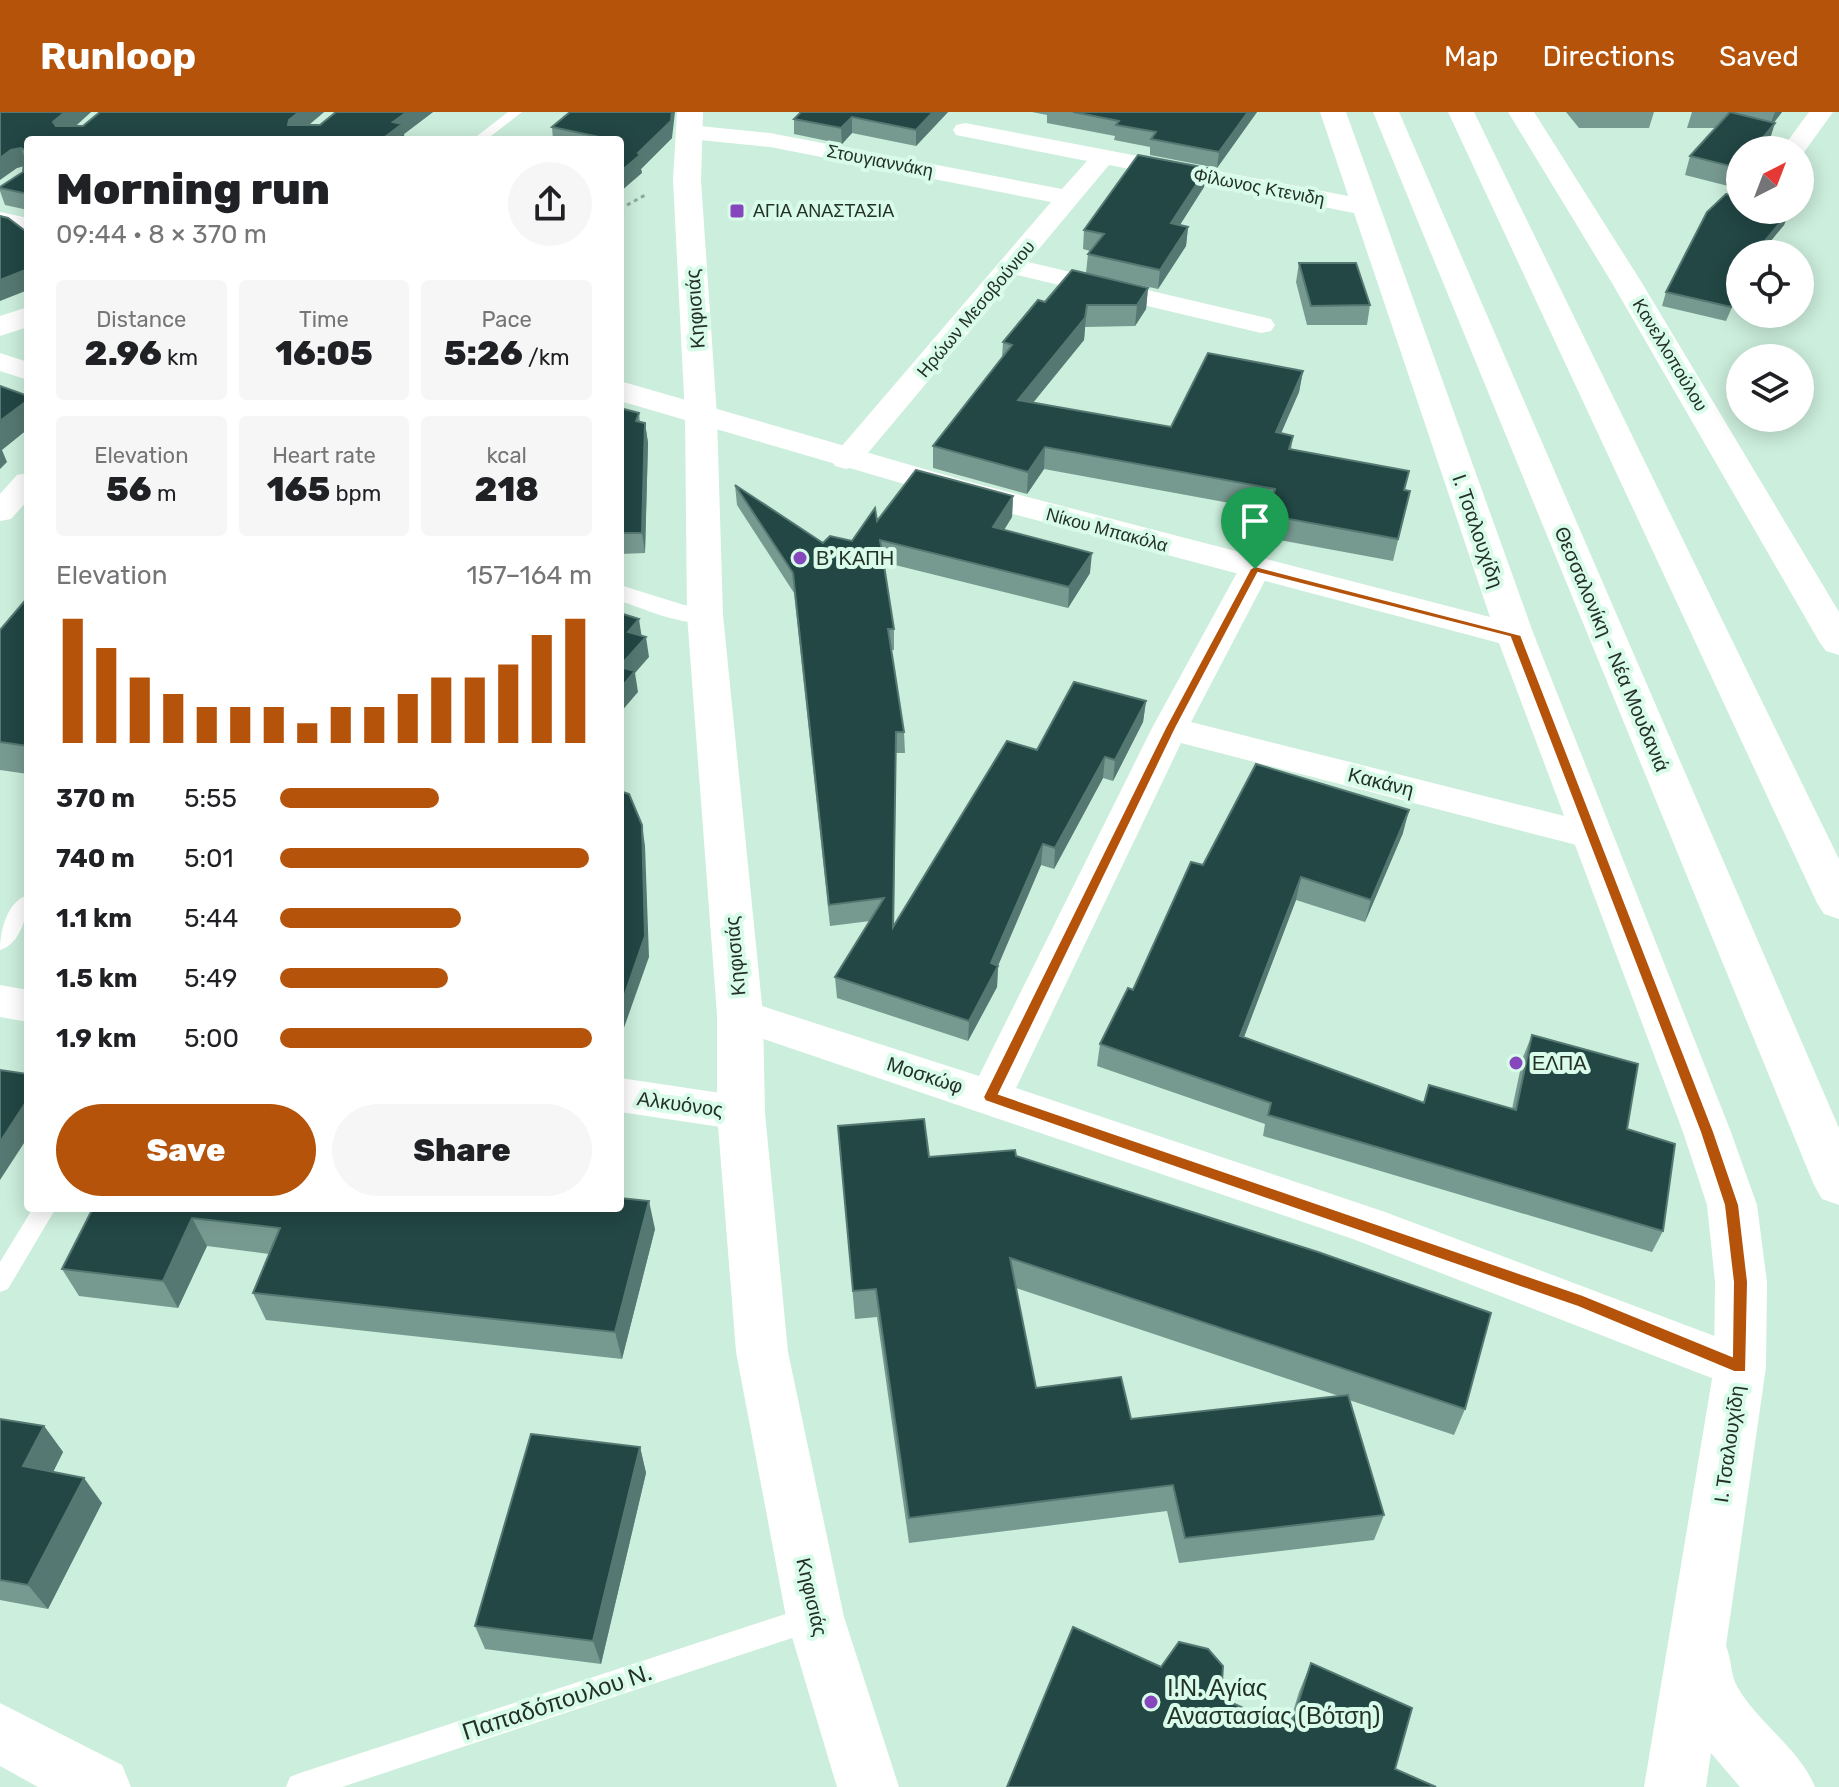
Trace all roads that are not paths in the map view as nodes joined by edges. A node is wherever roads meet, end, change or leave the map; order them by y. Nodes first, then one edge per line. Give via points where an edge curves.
1 (516, 112) edge
2 (1333, 112) edge
3 (1386, 112) edge
4 (1461, 112) edge
5 (1521, 112) edge
6 (1816, 113) edge
7 (974, 121) edge
8 (690, 122) edge
9 (483, 136) edge
10 (1802, 136) edge
11 (1103, 157) junction
12 (926, 169) junction
13 (1069, 198) junction
14 (1364, 207) junction
15 (0, 221) edge
16 (24, 226) edge
17 (1013, 266) junction
18 (24, 318) edge
19 (1261, 325) dead end
20 (0, 327) edge
21 (0, 362) edge
22 (24, 370) edge
23 (624, 392) edge
24 (701, 416) junction
25 (846, 460) junction
26 (24, 486) edge
27 (0, 512) edge
28 (1255, 569) junction
29 (624, 594) edge
30 (705, 615) junction
31 (1515, 635) junction
32 (1839, 643) edge
33 (1170, 728) junction
34 (1592, 836) junction
35 (1839, 903) edge
36 (24, 908) edge
37 (0, 943) edge
38 (0, 1001) edge
39 (24, 1005) edge
40 (740, 1015) junction
41 (624, 1096) edge
42 (990, 1097) junction
43 (741, 1113) junction
44 (1839, 1185) edge
45 (43, 1212) edge
46 (0, 1282) edge
47 (1740, 1367) junction
48 (815, 1617) junction
49 (1702, 1627) junction
50 (0, 1733) edge
51 (100, 1787) edge
52 (300, 1787) edge
53 (868, 1787) edge
54 (1675, 1787) edge
55 (1784, 1787) edge

1 - 9 lane
2 - 14 main road, Ι. Τσαλουχίδη
3 - 44 main road, Θεσσαλονίκη - Νέα Μουδανιά
4 - 35 main road
5 - 32 main road, Κανελλοπούλου
6 - 10 street
7 - 11 street, Φίλωνος Κτενιδη
7 - 12 street
8 - 12 street, Στουγιαννάκη
8 - 24 main road, Κηφισιάς via 687,180
11 - 13 street, Ηρώων Μεσοβούνιου
11 - 14 street, Φίλωνος Κτενιδη
12 - 13 street, Στουγιαννάκη
13 - 17 street, Ηρώων Μεσοβούνιου
14 - 31 main road, Ι. Τσαλουχίδη
15 - 16 main road
17 - 19 street
17 - 25 street, Ηρώων Μεσοβούνιου
18 - 20 main road
21 - 22 street
23 - 24 main road, Νίκου Μπακόλα
24 - 25 main road, Νίκου Μπακόλα
24 - 30 main road, Κηφισιάς
25 - 28 main road, Νίκου Μπακόλα
26 - 27 street
28 - 31 main road, Νίκου Μπακόλα
28 - 33 street
29 - 30 street
30 - 40 main road, Κηφισιάς
31 - 34 main road, Ι. Τσαλουχίδη
33 - 34 street, Κακάνη
33 - 42 street
34 - 47 main road, Ι. Τσαλουχίδη via 1732,1205 1741,1282
36 - 37 lane
38 - 39 street
40 - 42 street, Μοσκώφ
40 - 43 main road, Κηφισιάς
41 - 43 street, Αλκυόνος
42 - 47 street, Μοσκώφ via 1583,1302
43 - 48 main road, Κηφισιάς via 762,1352
45 - 46 lane
47 - 49 main road, Ι. Τσαλουχίδη
48 - 52 lane, Παπαδόπουλου Ν.
48 - 53 main road, Κηφισιάς
49 - 54 main road, Ι. Τσαλουχίδη
49 - 55 main road via 1700,1670 1717,1707 1742,1747
50 - 51 main road

